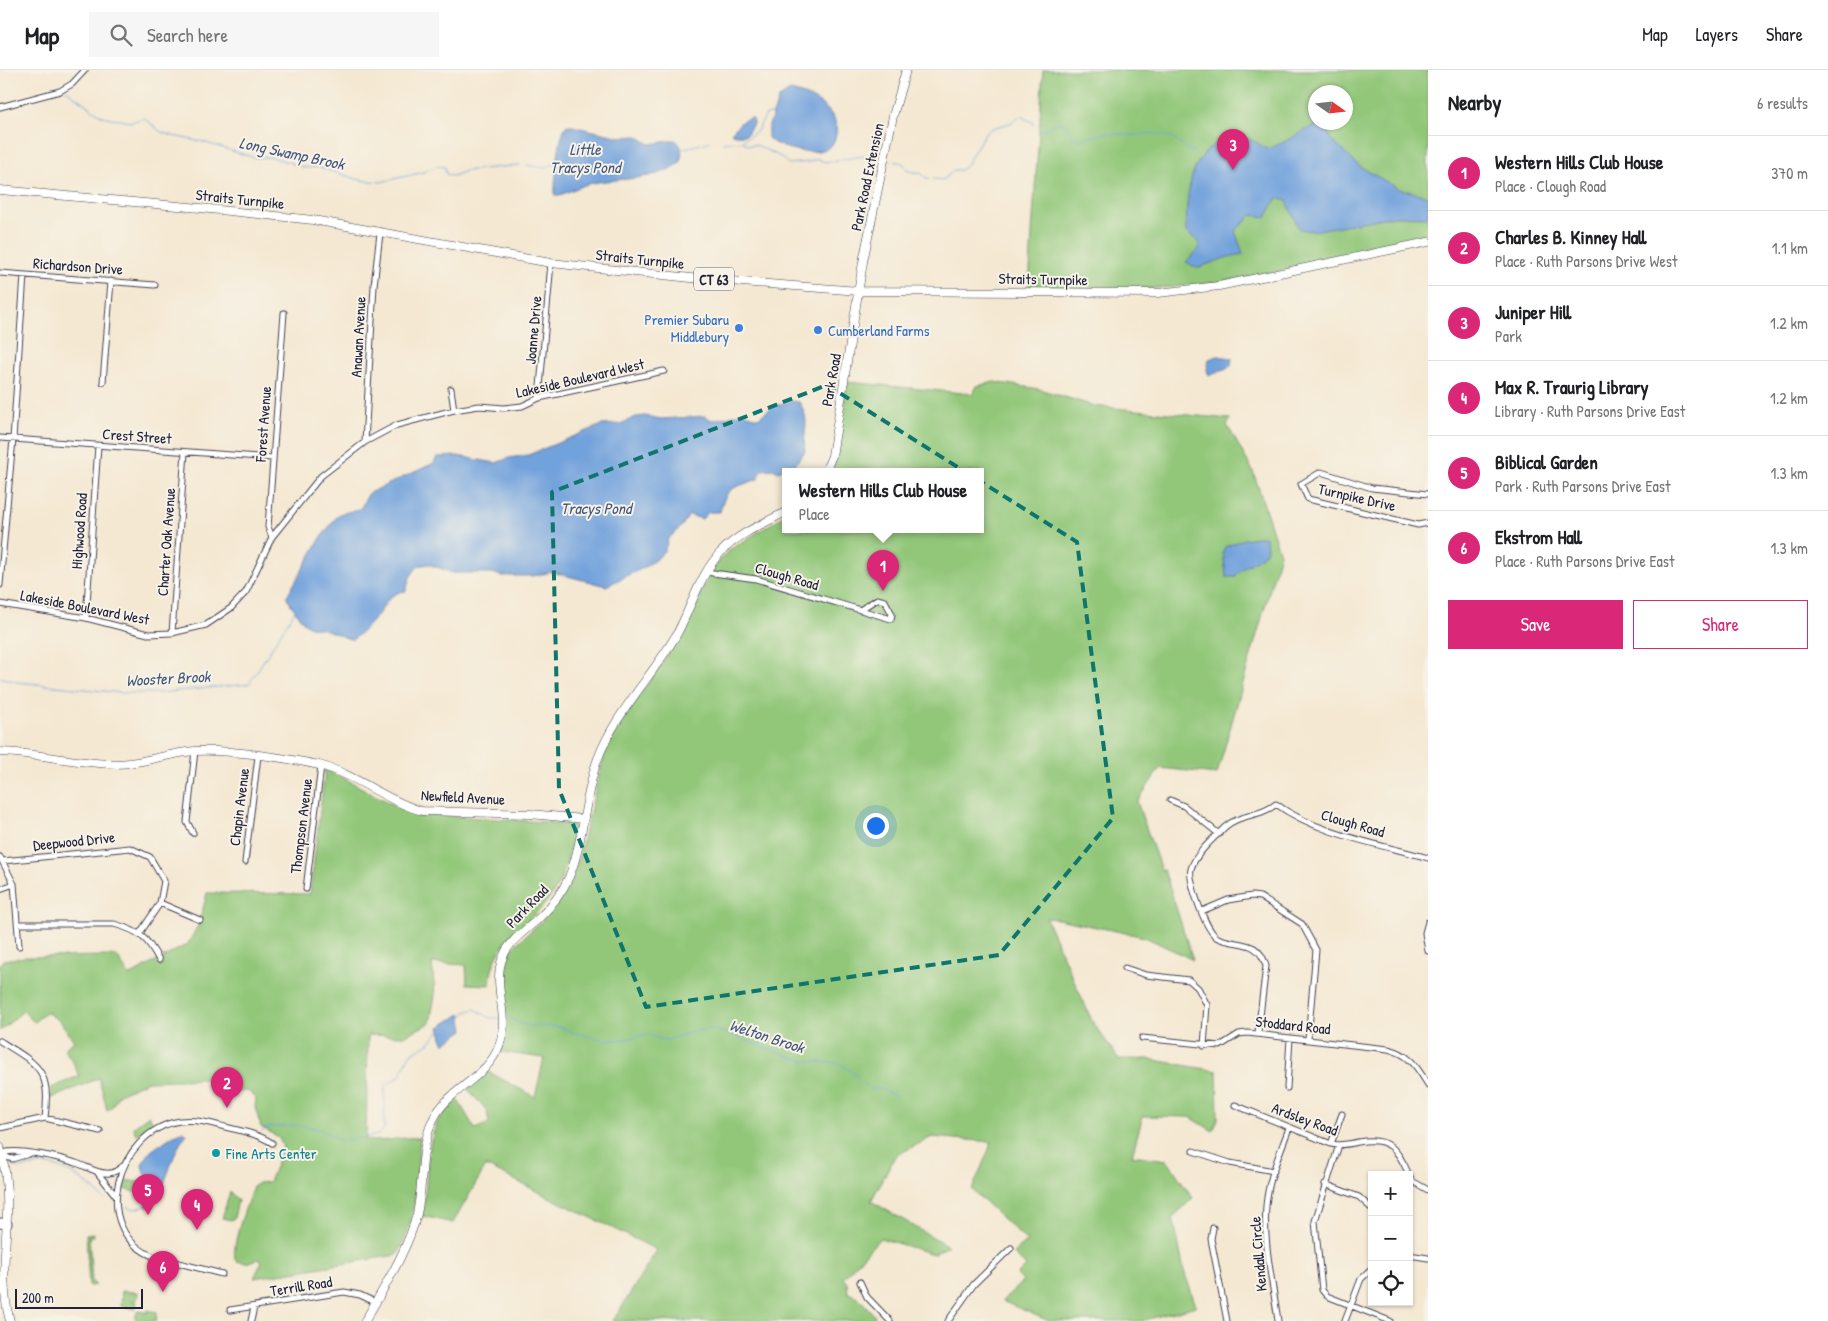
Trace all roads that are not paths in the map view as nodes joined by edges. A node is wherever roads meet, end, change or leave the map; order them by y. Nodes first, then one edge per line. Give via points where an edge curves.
1 (85, 70) edge
2 (906, 70) edge
3 (0, 107) edge
4 (0, 190) edge
5 (380, 232) junction
6 (1428, 242) edge
7 (551, 263) junction
8 (0, 273) edge
9 (24, 275) junction
10 (111, 281) junction
11 (155, 285) dead end
12 (859, 291) junction
13 (284, 313) dead end
14 (664, 371) dead end
15 (103, 382) dead end
16 (452, 389) dead end
17 (539, 398) junction
18 (454, 410) junction
19 (0, 438) edge
20 (13, 439) junction
21 (365, 442) junction
22 (98, 446) junction
23 (185, 452) junction
24 (273, 458) junction
25 (827, 468) edge
26 (1428, 494) edge
27 (782, 514) edge
28 (1428, 523) edge
29 (272, 537) junction
30 (706, 572) junction
31 (0, 585) edge
32 (0, 604) edge
33 (860, 610) junction
34 (86, 618) junction
35 (172, 633) junction
36 (195, 751) junction
37 (0, 752) edge
38 (258, 756) junction
39 (321, 766) junction
40 (1170, 800) dead end
41 (583, 819) junction
42 (193, 833) dead end
43 (1218, 834) junction
44 (1428, 858) edge
45 (2, 859) edge
46 (245, 862) dead end
47 (14, 884) junction
48 (306, 889) dead end
49 (0, 890) edge
50 (160, 902) junction
51 (1202, 911) junction
52 (200, 920) dead end
53 (1428, 922) edge
54 (18, 924) junction
55 (140, 933) junction
56 (19, 946) dead end
57 (1428, 951) edge
58 (159, 960) dead end
59 (1125, 968) dead end
60 (1258, 1033) junction
61 (1142, 1038) dead end
62 (1290, 1038) junction
63 (1308, 1039) junction
64 (0, 1041) edge
65 (1204, 1046) junction
66 (1428, 1085) edge
67 (1287, 1088) dead end
68 (1235, 1105) dead end
69 (1342, 1114) dead end
70 (44, 1118) junction
71 (0, 1128) edge
72 (1289, 1128) junction
73 (100, 1131) dead end
74 (272, 1143) dead end
75 (1331, 1144) junction
76 (0, 1146) edge
77 (1338, 1146) junction
78 (1193, 1151) dead end
79 (2, 1156) junction
80 (124, 1166) junction
81 (1274, 1171) junction
82 (1407, 1171) edge
83 (97, 1172) junction
84 (1413, 1182) edge
85 (1325, 1184) junction
86 (1428, 1190) edge
87 (116, 1196) junction
88 (1368, 1205) edge
89 (3, 1224) edge
90 (1213, 1228) dead end
91 (1011, 1248) dead end
92 (1413, 1256) edge
93 (1428, 1258) edge
94 (1368, 1272) edge
95 (222, 1274) dead end
96 (860, 1282) dead end
97 (375, 1302) junction
98 (1350, 1306) junction
99 (254, 1307) junction
100 (230, 1310) dead end
101 (949, 1319) edge
102 (10, 1321) edge
103 (251, 1321) edge
104 (365, 1321) edge
105 (890, 1321) edge
106 (957, 1321) edge
107 (1227, 1321) edge
108 (1278, 1321) edge
109 (1345, 1321) edge
110 (1390, 1321) edge

1 - 3 street via 60,91
2 - 12 main road, Park Road Extension
4 - 5 main road, Straits Turnpike / CT 63 via 313,220
5 - 7 main road, Straits Turnpike / CT 63
5 - 21 street, Anawan Avenue
6 - 12 main road, Straits Turnpike / CT 63 via 1219,286 1158,294
7 - 12 main road, Straits Turnpike / CT 63
7 - 17 street, Joanne Drive
8 - 9 street, Richardson Drive
9 - 10 street, Richardson Drive
9 - 20 street
10 - 11 street, Richardson Drive
10 - 15 street
12 - 25 main road, Park Road via 832,456
13 - 24 street, Forest Avenue
14 - 17 street, Lakeside Boulevard West
16 - 18 street
17 - 18 street, Lakeside Boulevard West via 513,407 479,406
18 - 21 street, Lakeside Boulevard West via 397,425
19 - 20 street, Crest Street
20 - 22 street, Crest Street
20 - 31 street
21 - 29 street, Lakeside Boulevard West via 321,476
22 - 23 street, Crest Street
22 - 34 street, Highwood Road
23 - 24 street, Crest Street
23 - 35 street, Charter Oak Avenue
24 - 29 street, Forest Avenue via 268,527
26 - 28 street, Turnpike Drive via 1372,488 1321,472 1301,484 1308,499 1418,524
27 - 30 main road, Park Road via 734,541
29 - 35 street, Lakeside Boulevard West via 246,592 231,608 206,625
30 - 33 street, Clough Road via 756,579
30 - 41 main road, Park Road via 677,633 605,739
32 - 34 street, Lakeside Boulevard West
33 - 33 street, Clough Road via 877,599 885,601 892,614 891,619
34 - 35 street, Lakeside Boulevard West via 148,634
36 - 37 main road, Newfield Avenue via 117,764
36 - 38 main road, Newfield Avenue
36 - 42 street via 187,822
38 - 39 main road, Newfield Avenue
38 - 46 street, Chapin Avenue
39 - 41 main road, Newfield Avenue via 341,772 422,811
39 - 48 street, Thompson Avenue
40 - 43 street via 1184,806
41 - 97 main road, Park Road via 573,863 562,890 546,912 509,944 502,959 499,978 503,1023 499,1048 484,1069 444,1102 431,1123 414,1224
43 - 44 street, Clough Road via 1234,821 1263,812 1276,804 1313,825
43 - 51 street via 1192,869 1191,877
45 - 47 street
45 - 50 street, Deepwood Drive via 130,848 150,857 164,881
47 - 49 street
47 - 54 street
50 - 52 street
50 - 55 street, Deepwood Drive
51 - 60 street via 1216,937 1257,948 1264,958 1266,966
51 - 63 street via 1228,900 1252,896 1302,924 1316,950
53 - 57 street via 1425,933
54 - 55 street via 114,924
54 - 56 street
55 - 58 street
59 - 65 street via 1146,975 1189,980 1198,988 1207,1005
60 - 62 street, Stoddard Road
60 - 65 street, Stoddard Road via 1239,1034 1220,1046
61 - 65 street, Stoddard Road
62 - 63 street, Stoddard Road
62 - 67 street
63 - 66 street, Stoddard Road via 1399,1051 1413,1061
64 - 70 street via 40,1070 47,1086
68 - 72 street, Ardsley Road
69 - 75 street
70 - 71 street
70 - 73 street
72 - 75 street, Ardsley Road
72 - 81 street, Kendall Circle
74 - 80 street via 258,1135 205,1122 180,1121 146,1136 131,1151
75 - 77 street, Ardsley Road
76 - 79 main road
77 - 82 street, Ardsley Road via 1364,1141 1388,1144 1401,1156
77 - 85 street
78 - 81 street via 1230,1163
79 - 83 street via 11,1151 23,1151 61,1158
79 - 89 main road via 7,1192
80 - 83 street via 115,1172
80 - 87 street
81 - 108 street, Kendall Circle via 1266,1205 1266,1227
83 - 87 street
84 - 86 street, Ardsley Road
85 - 88 street via 1359,1197
85 - 98 street via 1315,1221 1322,1290 1327,1296
87 - 95 street via 123,1228 131,1241 145,1253
89 - 102 main road via 2,1287
90 - 107 street via 1211,1239
91 - 101 street via 974,1284
92 - 93 street
94 - 98 street via 1361,1278
96 - 105 street via 867,1297
97 - 99 street, Terrill Road via 344,1292
97 - 104 main road, Park Road
98 - 109 street
98 - 110 street
99 - 100 street, Terrill Road
99 - 103 street
101 - 106 street

